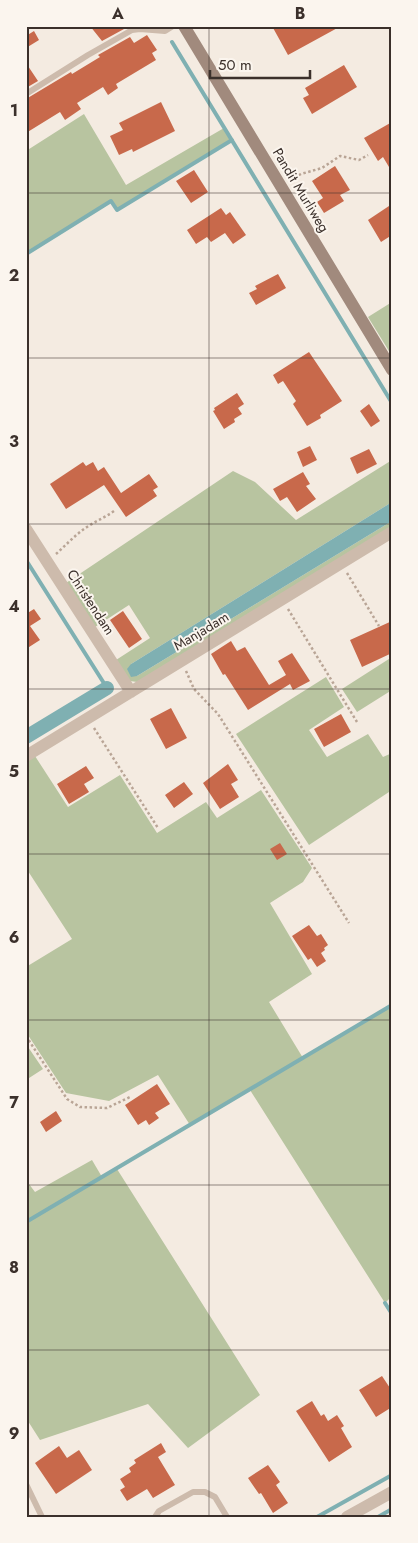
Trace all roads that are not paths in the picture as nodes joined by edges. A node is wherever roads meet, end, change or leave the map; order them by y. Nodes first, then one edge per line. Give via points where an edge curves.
1 (173, 26) edge
2 (184, 26) edge
3 (26, 94) edge
4 (392, 370) edge
5 (26, 529) edge
6 (392, 532) edge
7 (131, 692) junction
8 (26, 756) edge
9 (26, 1484) edge
10 (392, 1492) edge
11 (42, 1517) edge
12 (155, 1517) edge
13 (228, 1517) edge
14 (347, 1517) edge

1 - 3 lane via 165,31 132,30
2 - 4 street, Pandit Murliweg
5 - 7 street, Christendam
6 - 7 street, Manjadam
7 - 8 street, Manjadam
9 - 11 lane
10 - 14 street
12 - 13 lane via 159,1510 193,1492 215,1497

